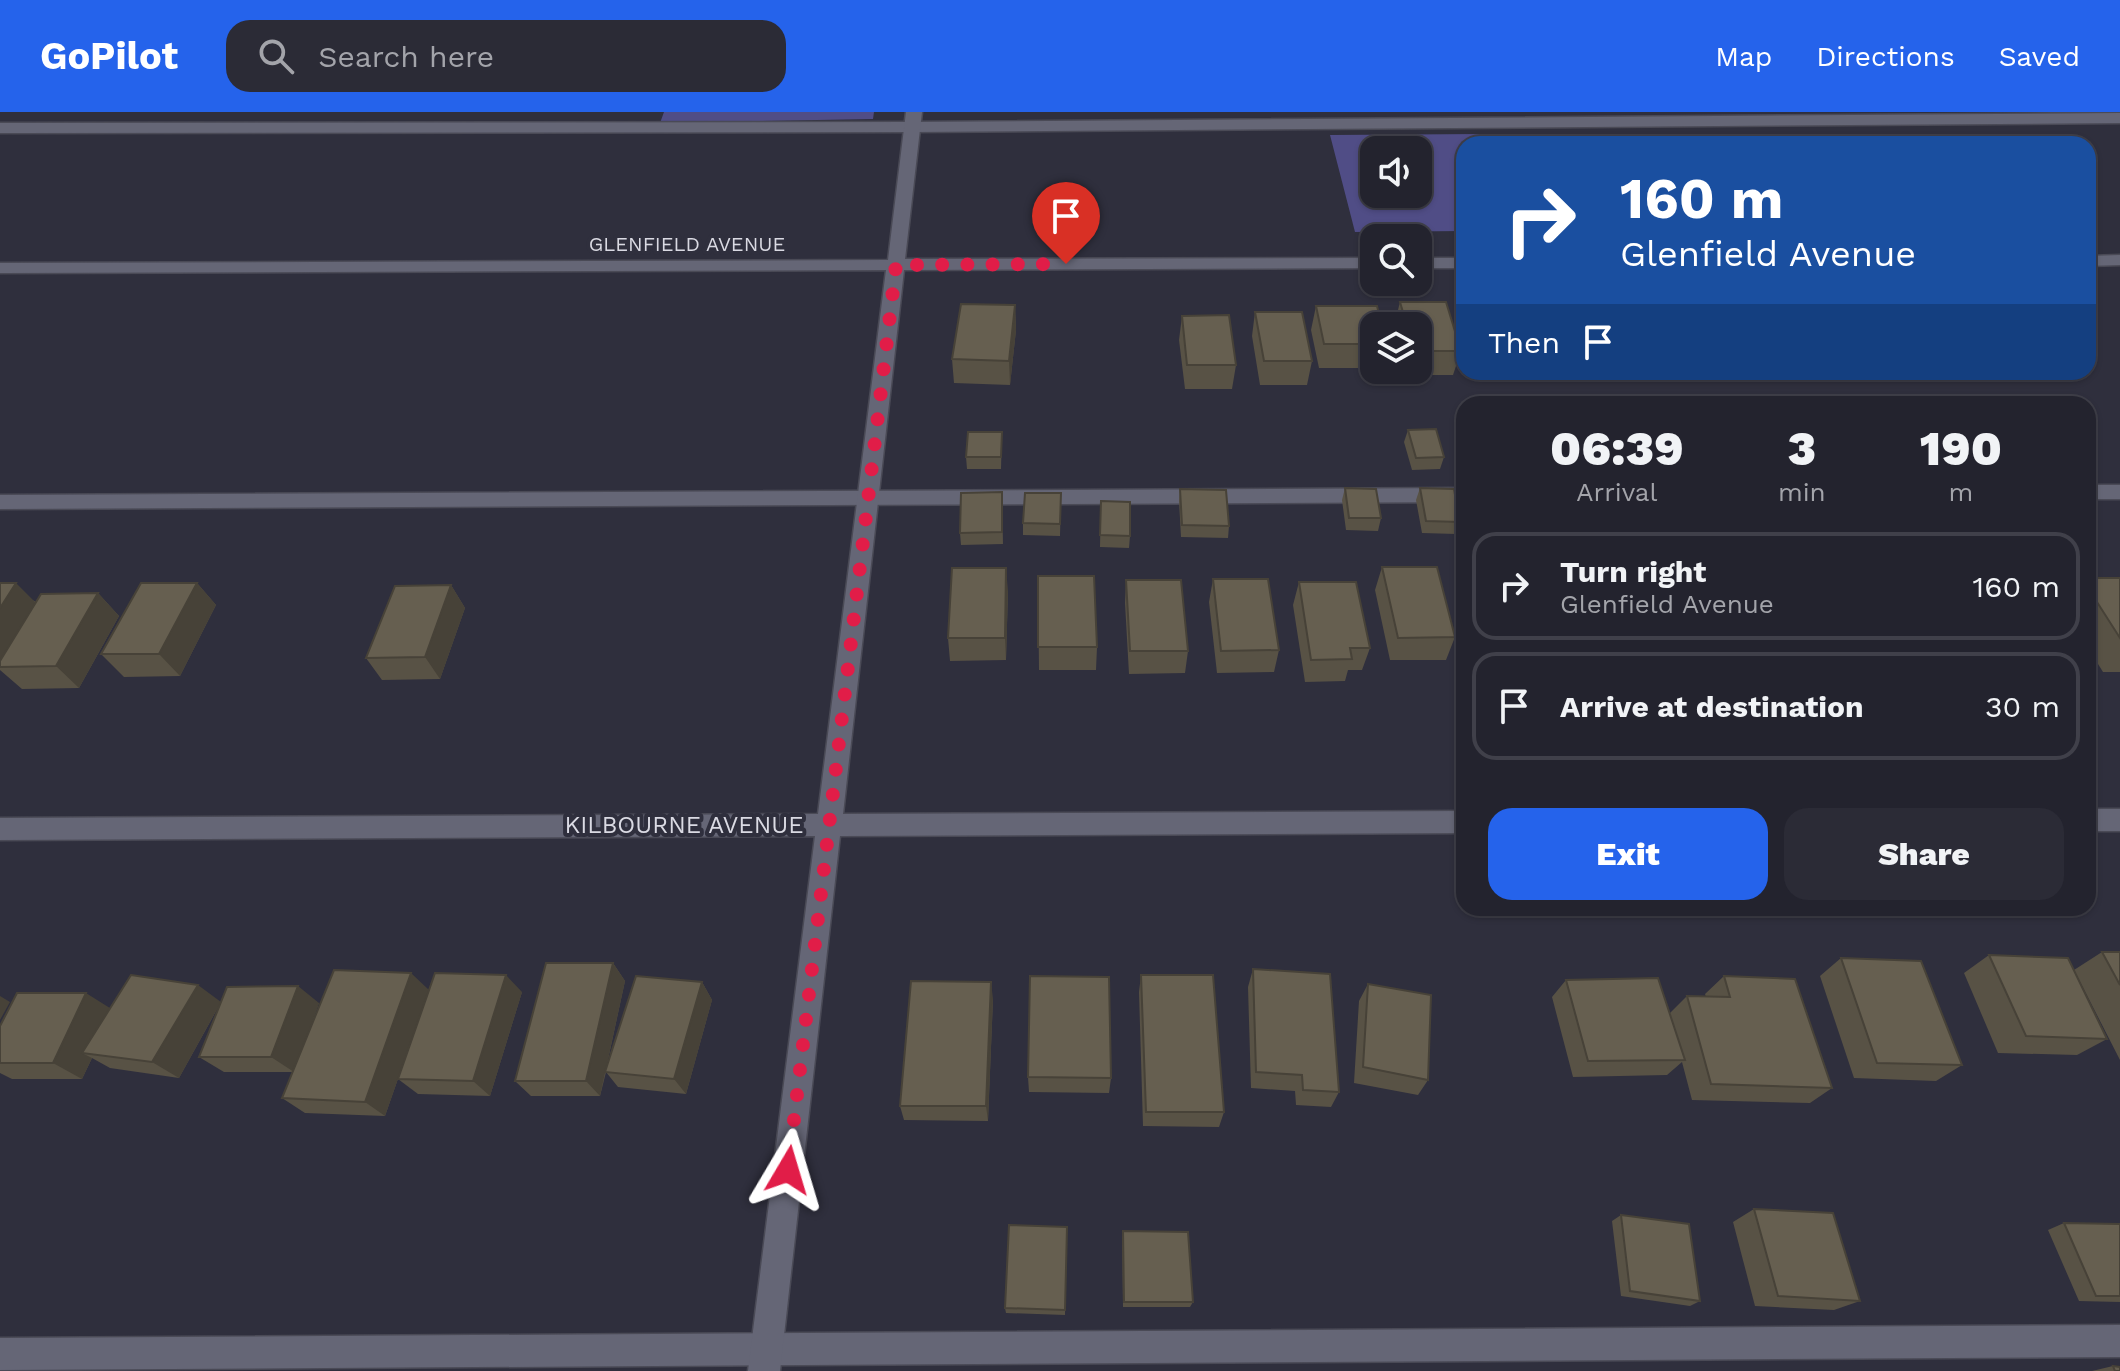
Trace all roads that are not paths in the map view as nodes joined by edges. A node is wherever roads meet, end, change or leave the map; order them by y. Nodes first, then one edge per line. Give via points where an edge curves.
1 (2120, 118) edge
2 (913, 119) edge
3 (0, 128) edge
4 (2120, 260) edge
5 (2096, 261) edge
6 (1360, 263) edge
7 (1432, 263) edge
8 (1456, 263) edge
9 (896, 265) junction
10 (0, 268) edge
11 (2096, 492) edge
12 (2120, 492) edge
13 (1456, 495) edge
14 (868, 498) junction
15 (0, 502) edge
16 (2096, 820) edge
17 (2120, 820) edge
18 (1456, 822) edge
19 (829, 825) junction
20 (0, 829) edge
21 (2120, 1341) edge
22 (0, 1354) edge
23 (765, 1360) edge

1 - 2 street
2 - 3 street
2 - 9 street
4 - 5 street
6 - 9 street, GLENFIELD AVENUE
7 - 8 street
9 - 10 street, GLENFIELD AVENUE
9 - 14 street
11 - 12 street
13 - 14 street
14 - 15 street
14 - 19 street
16 - 17 street
18 - 19 street, KILBOURNE AVENUE
19 - 20 street, KILBOURNE AVENUE
19 - 23 street
21 - 23 street
22 - 23 street

